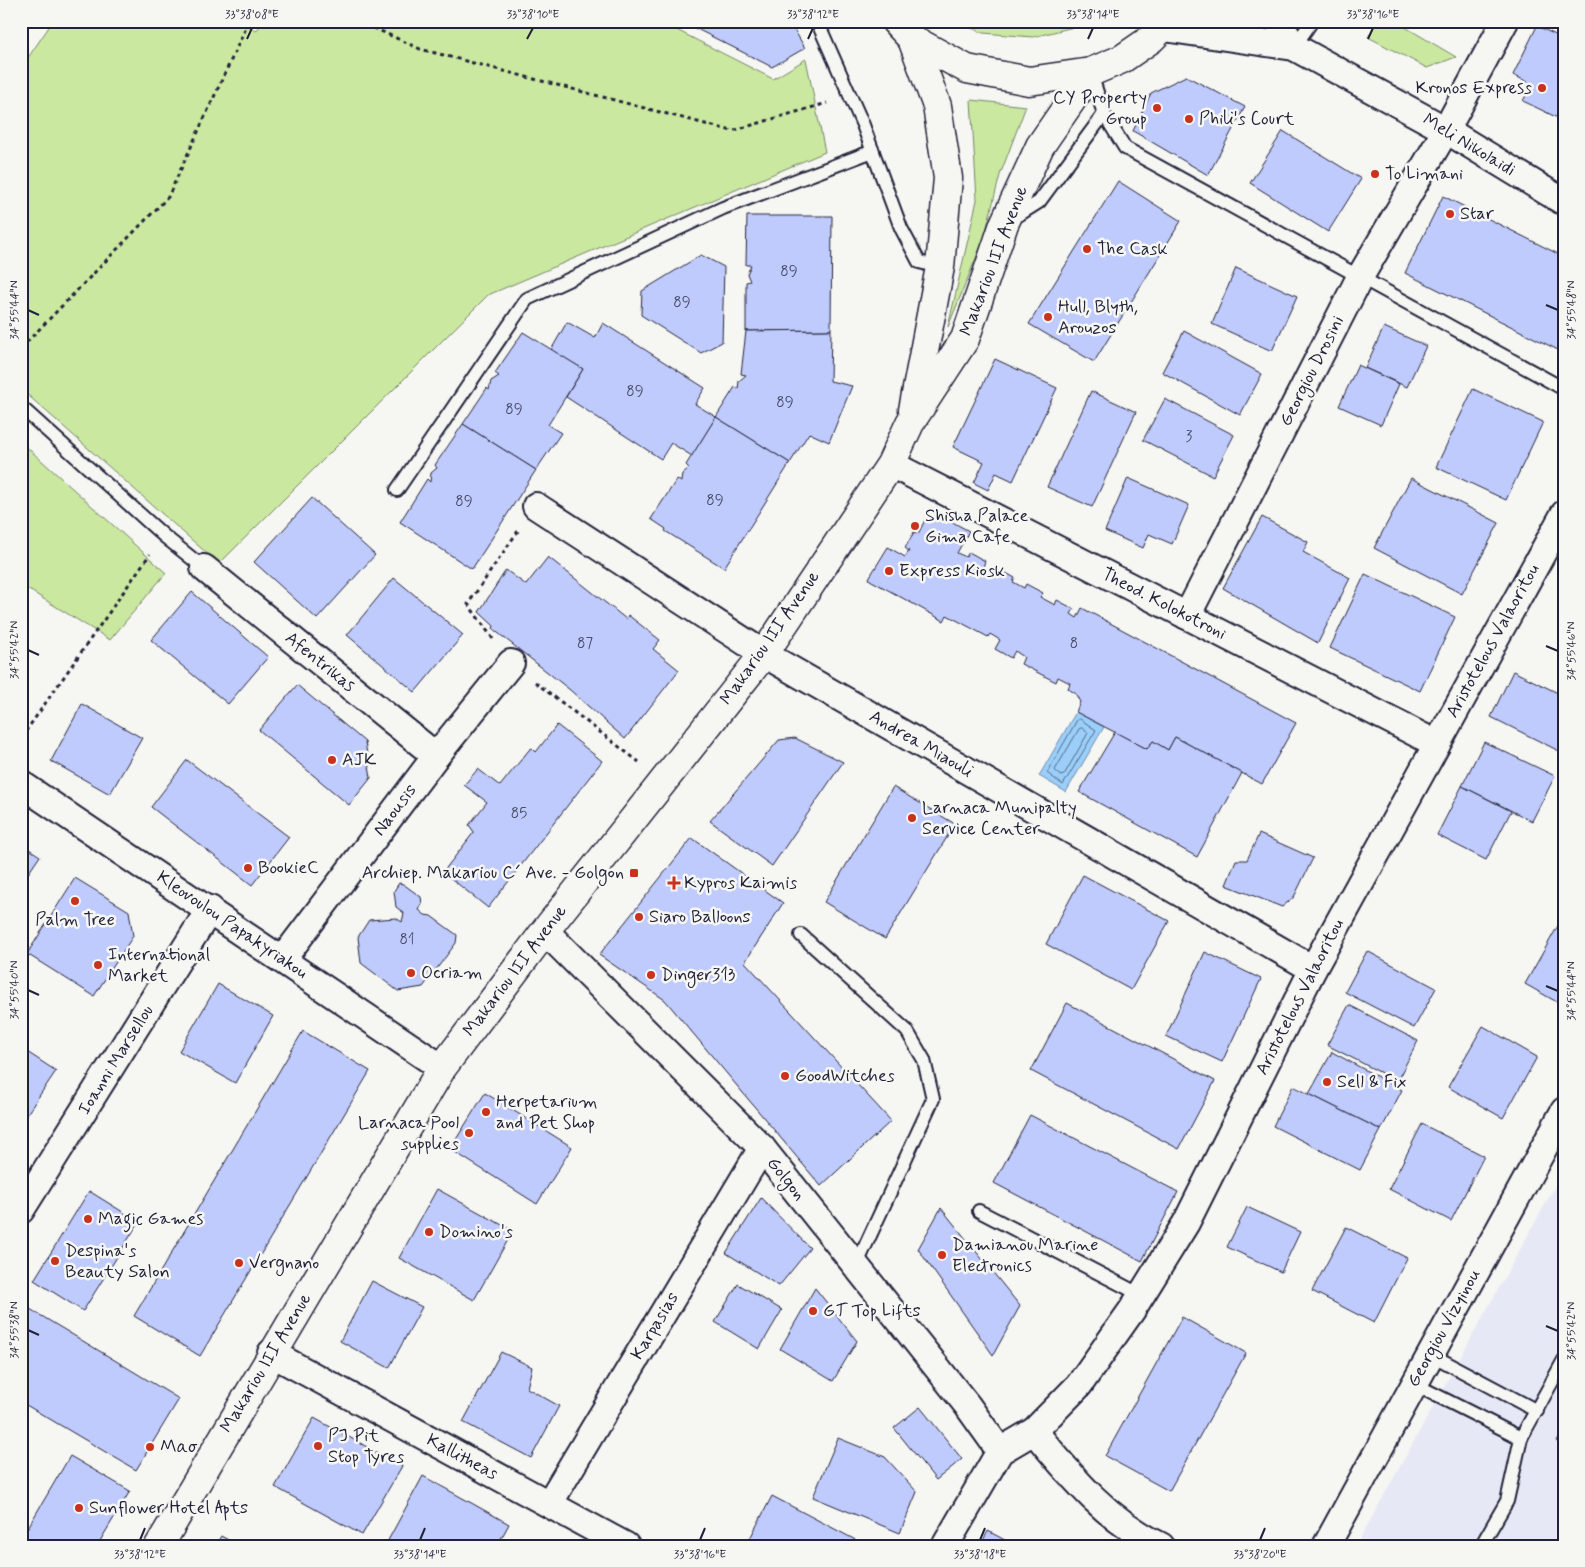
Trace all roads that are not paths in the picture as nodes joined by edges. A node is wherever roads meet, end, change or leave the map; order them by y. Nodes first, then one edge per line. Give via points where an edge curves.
1 (817, 21) edge
2 (1278, 21) edge
3 (1312, 21) edge
4 (1505, 21) edge
5 (1167, 24) edge
6 (904, 30) edge
7 (1294, 48) junction
8 (1091, 72) junction
9 (1104, 114) junction
10 (1446, 130) junction
11 (873, 151) junction
12 (1564, 202) edge
13 (1004, 224) junction
14 (940, 267) junction
15 (1360, 277) junction
16 (1564, 389) edge
17 (21, 407) edge
18 (910, 424) junction
19 (891, 464) junction
20 (397, 490) dead end
21 (536, 506) road end
22 (1564, 514) edge
23 (204, 568) joint
24 (1187, 616) junction
25 (764, 654) junction
26 (511, 663) road end
27 (1437, 744) junction
28 (436, 756) junction
29 (21, 784) edge
30 (210, 910) junction
31 (545, 931) junction
32 (801, 935) dead end
33 (282, 960) junction
34 (1313, 969) junction
35 (442, 1068) junction
36 (1564, 1111) edge
37 (762, 1148) junction
38 (21, 1210) edge
39 (979, 1211) dead end
40 (856, 1266) junction
41 (1141, 1295) junction
42 (271, 1353) junction
43 (1430, 1354) junction
44 (1564, 1360) edge
45 (1414, 1384) junction
46 (1537, 1412) junction
47 (1034, 1431) junction
48 (1521, 1438) junction
49 (1000, 1451) junction
50 (548, 1504) junction
51 (159, 1546) edge
52 (626, 1546) edge
53 (945, 1546) edge
54 (1161, 1546) edge
55 (1326, 1546) edge
56 (1481, 1546) edge

1 - 11 lane
2 - 7 street
3 - 7 lane
4 - 10 street, Georgiou Drosini
5 - 7 street, Meli Nikolaidi
5 - 8 main road via 1122,58
6 - 8 main road via 967,69 1029,81
6 - 14 main road, Makariou III Avenue via 937,106 948,178
7 - 10 street, Meli Nikolaidi
8 - 9 lane
8 - 13 main road, Makariou III Avenue via 1040,146
9 - 13 lane via 1039,202
9 - 15 lane via 1125,148
10 - 12 street, Meli Nikolaidi
10 - 15 street, Georgiou Drosini
11 - 14 lane via 901,228 919,262
11 - 20 lane via 723,208 527,299
13 - 18 main road, Makariou III Avenue via 965,339
14 - 18 main road, Makariou III Avenue
15 - 16 lane
15 - 24 street, Georgiou Drosini
17 - 23 lane
18 - 19 main road, Makariou III Avenue
19 - 24 street, Theod. Kolokotroni
19 - 25 main road, Makariou III Avenue
21 - 25 street, Andrea Miaouli
22 - 27 street, Aristotelous Valaoritou
23 - 28 street, Afentrikas
24 - 27 street, Theod. Kolokotroni
25 - 31 main road, Makariou III Avenue
25 - 34 street, Andrea Miaouli
26 - 28 street, Naousis
27 - 34 street, Aristotelous Valaoritou
28 - 33 street, Naousis
29 - 30 street, Kleovoulou Papakyriakou
30 - 33 street, Kleovoulou Papakyriakou
30 - 38 street, Ioanni Marsellou
31 - 35 main road, Makariou III Avenue
31 - 37 street, Golgon
32 - 40 lane via 907,1031 924,1060 933,1099
33 - 35 street, Kleovoulou Papakyriakou
34 - 41 street, Aristotelous Valaoritou via 1186,1223
35 - 42 main road, Makariou III Avenue
36 - 43 street, Georgiou Vizyinou
37 - 40 street, Golgon
37 - 50 street, Karpasias
39 - 41 lane
40 - 49 street, Golgon
41 - 47 street, Aristotelous Valaoritou via 1079,1385
42 - 50 street, Kallitheas
42 - 51 main road, Makariou III Avenue
43 - 45 street, Georgiou Vizyinou
43 - 46 lane
44 - 46 lane
45 - 48 lane
45 - 55 street, Georgiou Vizyinou
46 - 48 lane
47 - 49 street, Aristotelous Valaoritou
47 - 54 street via 1081,1488 1140,1536
48 - 56 lane via 1507,1500
49 - 53 street
50 - 52 street, Kallitheas

